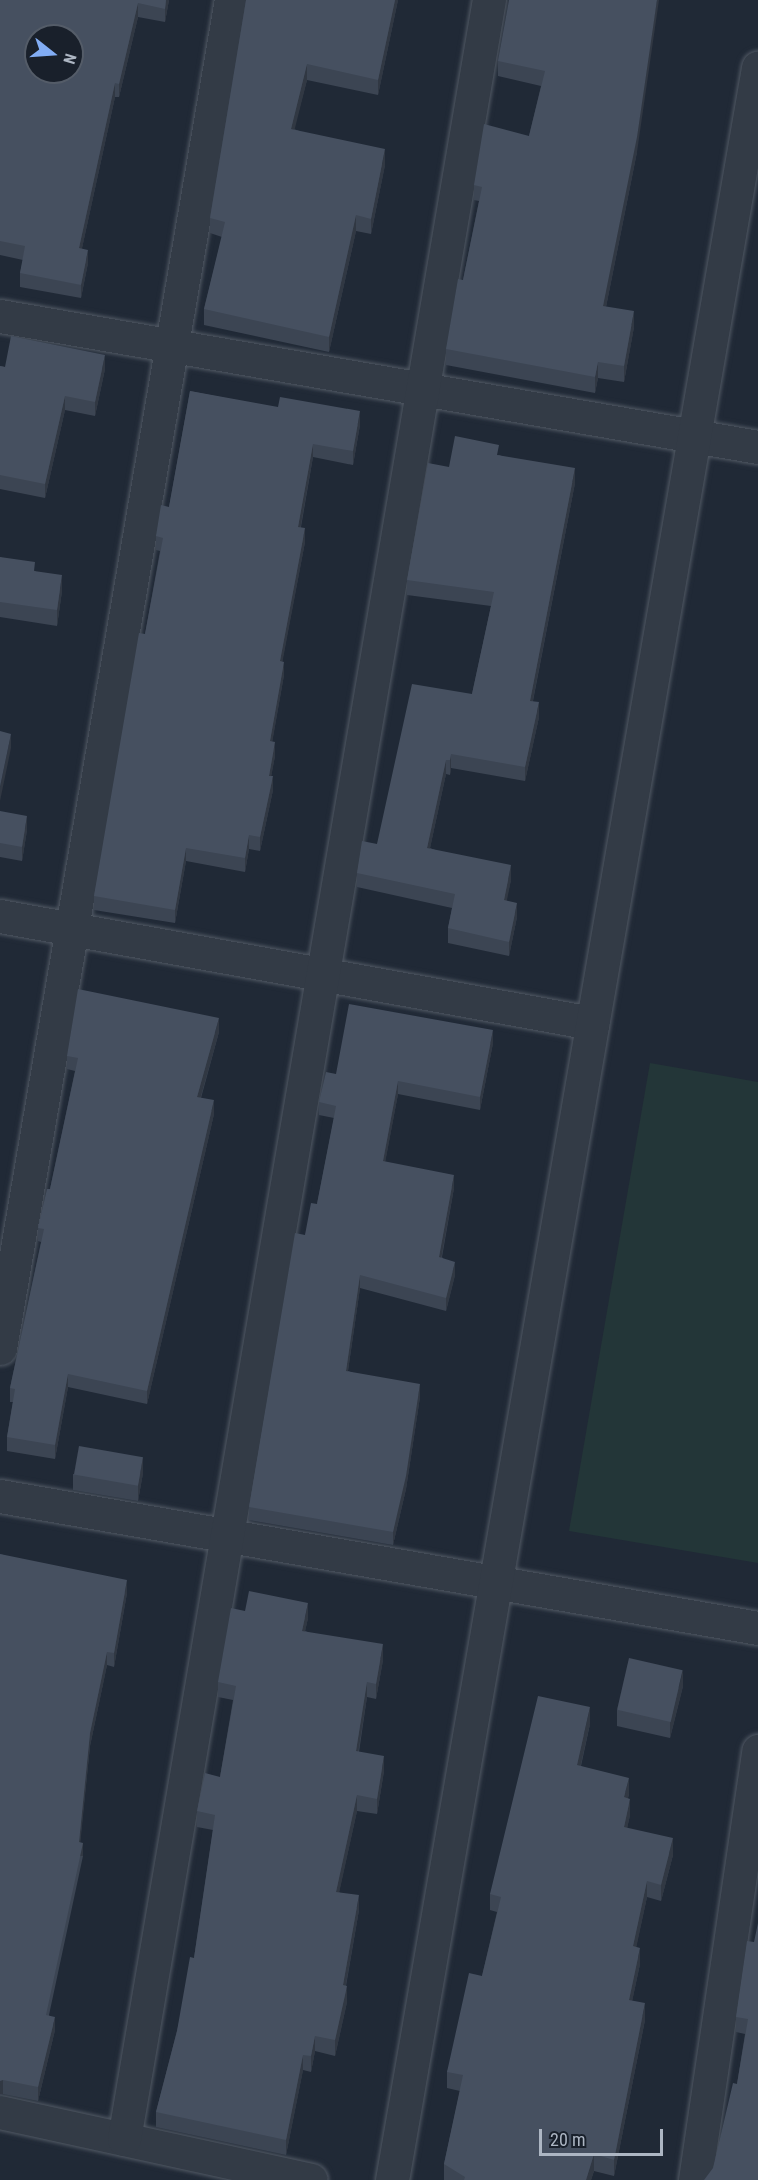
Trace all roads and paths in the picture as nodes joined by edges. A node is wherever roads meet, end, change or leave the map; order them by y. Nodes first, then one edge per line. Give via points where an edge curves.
1 (231, 0) edge
2 (489, 0) edge
3 (758, 67) edge
4 (0, 316) edge
5 (172, 346) junction
6 (423, 389) junction
7 (694, 436) junction
8 (758, 447) edge
9 (0, 916) edge
10 (72, 929) junction
11 (323, 975) junction
12 (592, 1023) junction
13 (0, 1348) edge
14 (0, 1496) edge
15 (227, 1535) junction
16 (496, 1581) junction
17 (758, 1628) edge
18 (758, 1751) edge
19 (0, 2112) edge
20 (124, 2139) junction
21 (311, 2180) edge
22 (392, 2180) edge
23 (695, 2180) edge

1 - 5 street
2 - 6 street
3 - 7 street
4 - 5 street
5 - 6 street
5 - 10 street
6 - 7 street
6 - 11 street
7 - 8 street
7 - 12 street
9 - 10 street
10 - 11 street
10 - 13 street
11 - 12 street
11 - 15 street
12 - 16 street
14 - 15 street
15 - 16 street
15 - 20 street
16 - 17 street
16 - 22 street
18 - 23 street
19 - 20 street
20 - 21 street

